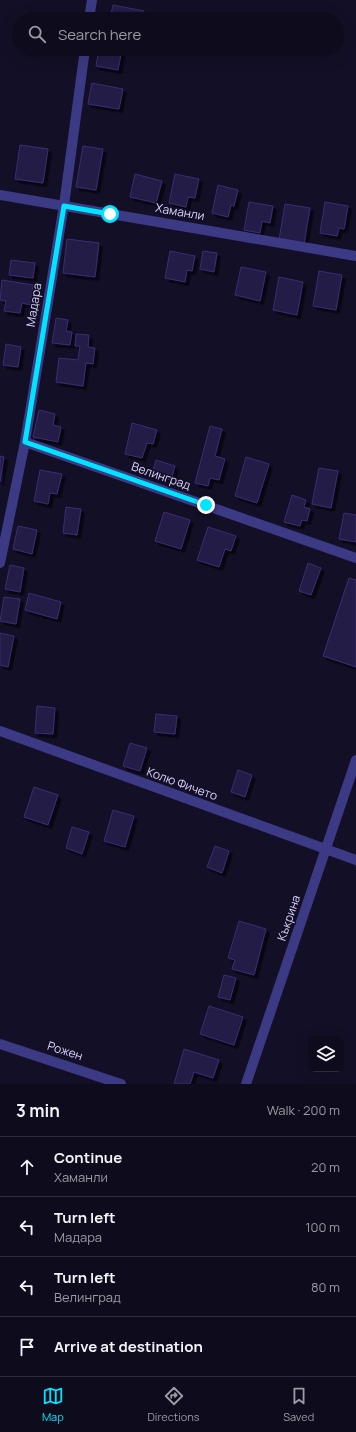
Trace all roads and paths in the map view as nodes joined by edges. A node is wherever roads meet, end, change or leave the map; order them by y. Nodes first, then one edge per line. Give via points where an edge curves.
1 (92, 0) edge
2 (90, 12) edge
3 (84, 56) edge
4 (0, 195) edge
5 (64, 206) junction
6 (356, 256) edge
7 (25, 442) junction
8 (356, 558) edge
9 (0, 563) edge
10 (0, 731) edge
11 (356, 760) edge
12 (325, 850) junction
13 (356, 860) edge
14 (0, 1044) edge
15 (121, 1084) edge
16 (246, 1084) edge

1 - 2 street
3 - 5 street, Мадара
4 - 5 street, Хаманли
5 - 6 street, Хаманли
5 - 7 street, Мадара
7 - 8 street, Велинград
7 - 9 street, Мадара
10 - 12 street, Колю Фичето
11 - 12 street, Къкрина
12 - 13 street, Колю Фичето
12 - 16 street, Къкрина
14 - 15 street, Рожен

